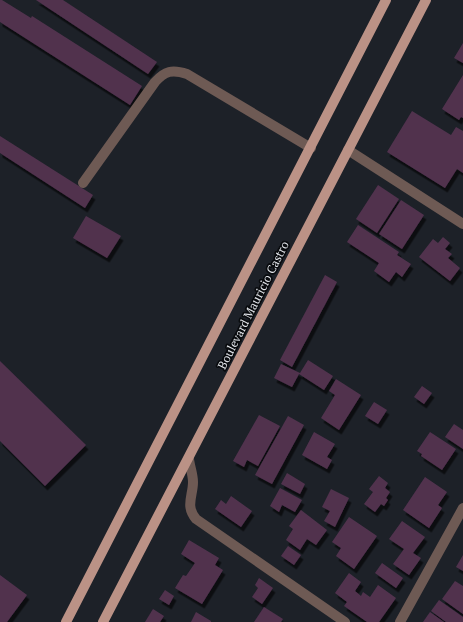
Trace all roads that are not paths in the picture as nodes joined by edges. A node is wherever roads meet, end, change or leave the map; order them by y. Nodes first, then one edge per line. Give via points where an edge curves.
1 (386, 0) edge
2 (426, 0) edge
3 (311, 148) junction
4 (348, 150) junction
5 (83, 183) dead end
6 (463, 224) edge
7 (189, 459) junction
8 (463, 508) edge
9 (66, 622) edge
10 (103, 622) edge
11 (345, 622) edge
12 (400, 622) edge

1 - 3 main road, Boulevard Mauricio Castro
2 - 4 main road, Boulevard Mauricio Castro
3 - 5 street via 187,74 168,72 155,82
3 - 9 main road, Boulevard Mauricio Castro
4 - 6 street
4 - 7 main road, Boulevard Mauricio Castro
7 - 10 main road, Boulevard Mauricio Castro
7 - 11 street via 193,482 190,513
8 - 12 street

